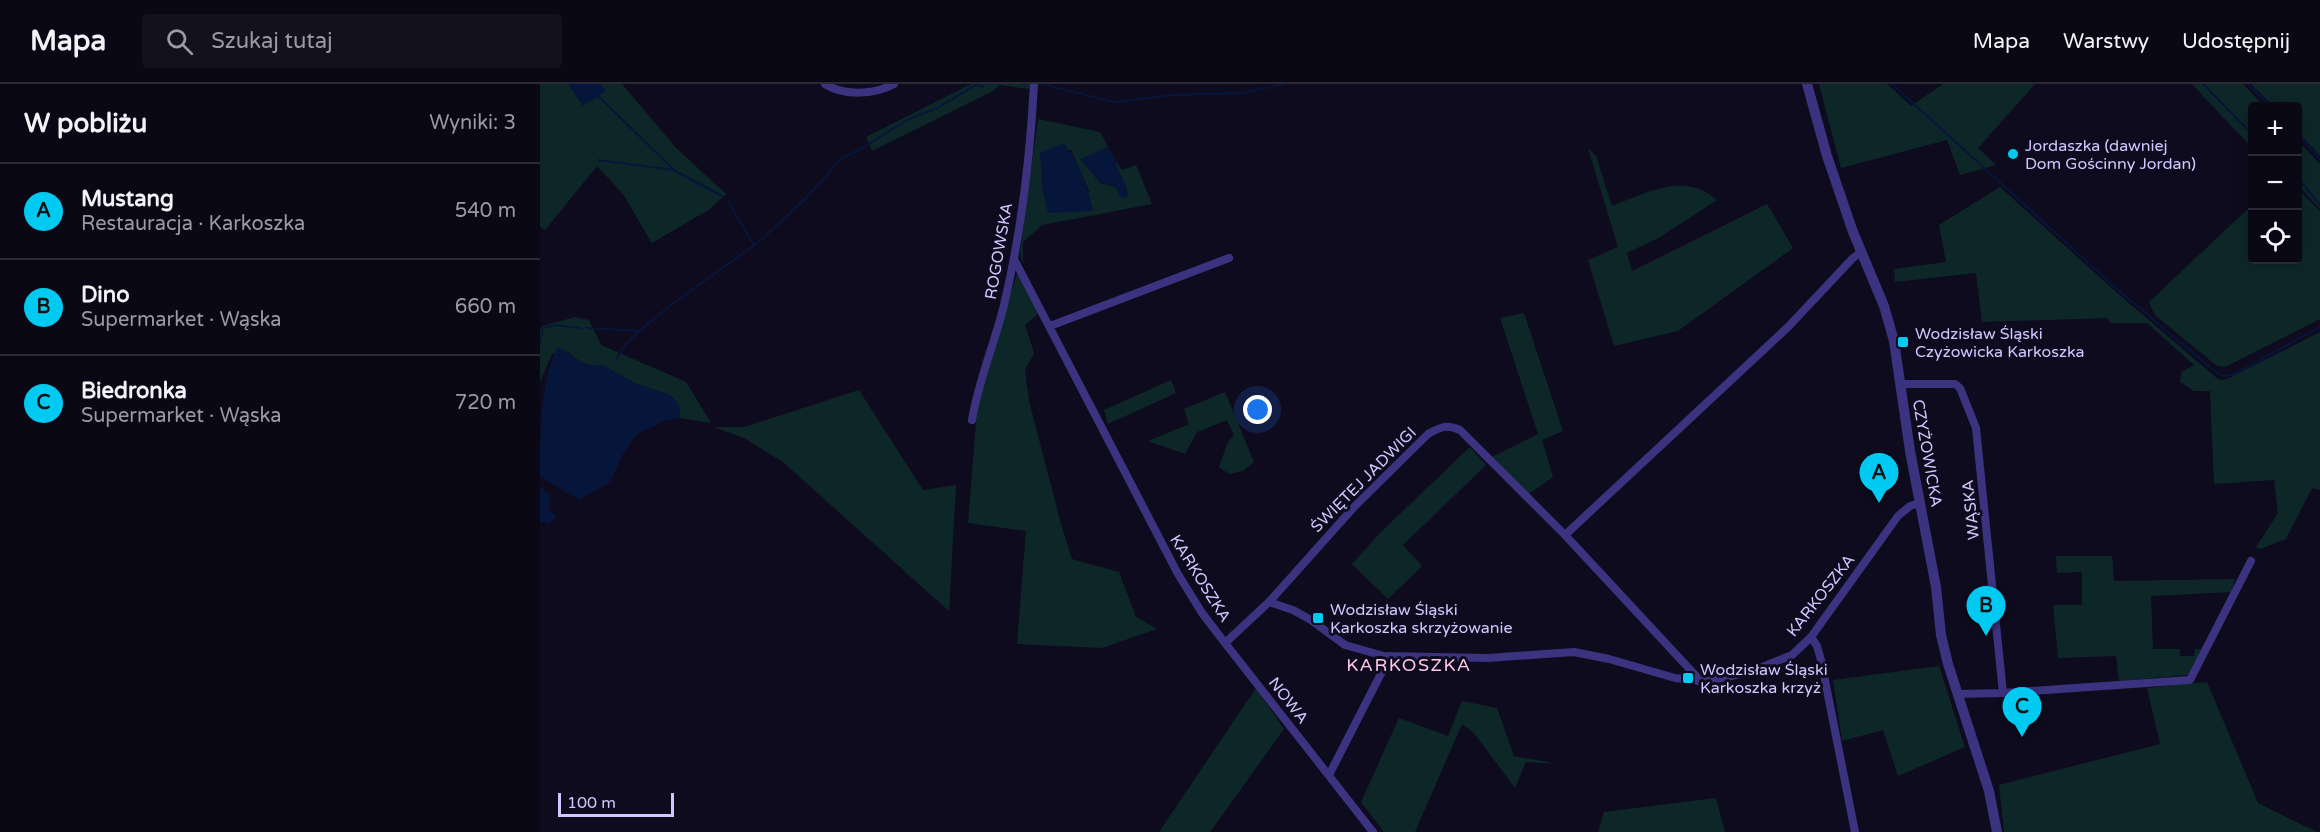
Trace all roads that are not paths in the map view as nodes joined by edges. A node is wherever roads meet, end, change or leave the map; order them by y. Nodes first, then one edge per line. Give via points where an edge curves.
1 (825, 84) edge
2 (1807, 84) edge
3 (890, 86) edge
4 (1033, 88) edge
5 (1862, 251) junction
6 (1229, 258) dead end
7 (1014, 259) junction
8 (1050, 326) junction
9 (1901, 384) junction
10 (972, 420) dead end
11 (1920, 503) junction
12 (1565, 535) junction
13 (2251, 561) dead end
14 (1269, 602) junction
15 (1811, 637) junction
16 (1225, 643) junction
17 (1390, 656) junction
18 (1698, 681) junction
19 (2003, 693) junction
20 (1957, 694) junction
21 (1329, 775) junction
22 (1373, 832) edge
23 (1855, 832) edge
24 (1997, 832) edge

1 - 3 street via 843,92 860,93
2 - 5 street, CZYŻOWICKA via 1827,156
4 - 7 street, ROGOWSKA
5 - 9 street, CZYŻOWICKA via 1884,306
5 - 12 street via 1788,327
6 - 8 street
7 - 8 street, KARKOSZKA
7 - 10 street, ROGOWSKA
8 - 16 street, KARKOSZKA via 1178,574
9 - 11 street, CZYŻOWICKA
9 - 19 street, WĄSKA via 1955,384 1976,428
11 - 15 street, KARKOSZKA via 1898,516
11 - 20 street, CZYŻOWICKA via 1941,635
12 - 14 street, ŚWIĘTEJ JADWIGI via 1460,430 1439,427 1354,507
12 - 18 street, ŚWIĘTEJ JADWIGI
13 - 19 street via 2190,680
14 - 16 street, KARKOSZKA
14 - 17 street, KARKOSZKA via 1311,620 1346,645
15 - 18 street, KARKOSZKA via 1792,654 1771,665
15 - 23 street via 1821,660
16 - 21 street, NOWA
17 - 18 street, KARKOSZKA via 1488,658 1574,652
17 - 21 street
19 - 20 street
20 - 24 street, CZYŻOWICKA via 1989,791
21 - 22 street, NOWA

